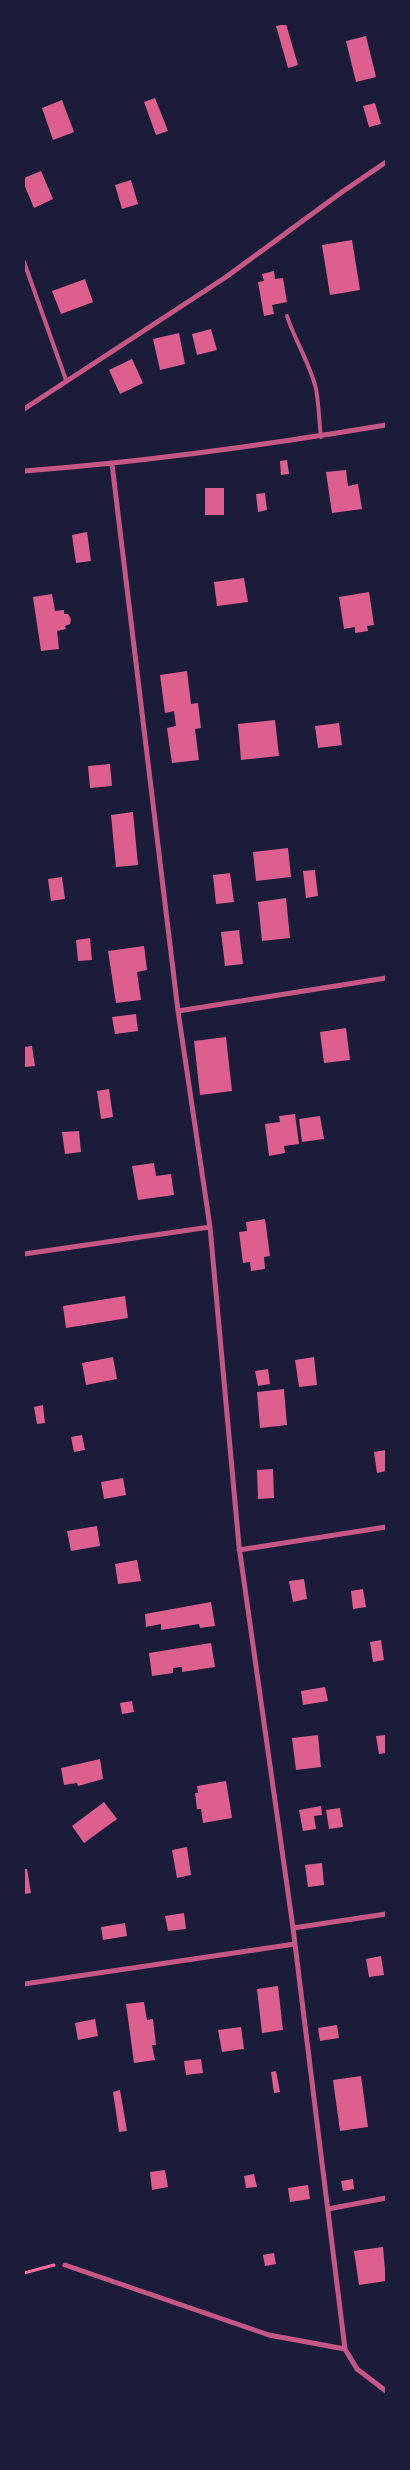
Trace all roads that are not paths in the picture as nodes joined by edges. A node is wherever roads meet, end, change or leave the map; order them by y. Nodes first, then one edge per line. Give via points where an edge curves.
1 (386, 162) edge
2 (24, 262) edge
3 (287, 316) dead end
4 (66, 380) junction
5 (24, 409) edge
6 (386, 424) edge
7 (321, 437) junction
8 (112, 464) junction
9 (24, 471) edge
10 (386, 978) edge
11 (178, 1011) junction
12 (210, 1227) junction
13 (24, 1254) edge
14 (386, 1526) edge
15 (240, 1550) junction
16 (386, 1914) edge
17 (293, 1928) junction
18 (295, 1944) junction
19 (24, 1984) edge
20 (386, 2198) edge
21 (328, 2209) junction
22 (65, 2265) road end
23 (345, 2349) junction
24 (386, 2391) edge

1 - 4 street via 226,277
2 - 4 lane
3 - 7 lane via 316,390
4 - 5 street
6 - 7 street
7 - 8 street
8 - 9 street
8 - 11 street
10 - 11 street
11 - 12 street
12 - 13 street
12 - 15 street
14 - 15 street
15 - 17 street
16 - 17 street
17 - 18 street
18 - 19 street
18 - 21 street
20 - 21 street
21 - 23 street
22 - 23 street via 269,2335
23 - 24 street via 357,2369

